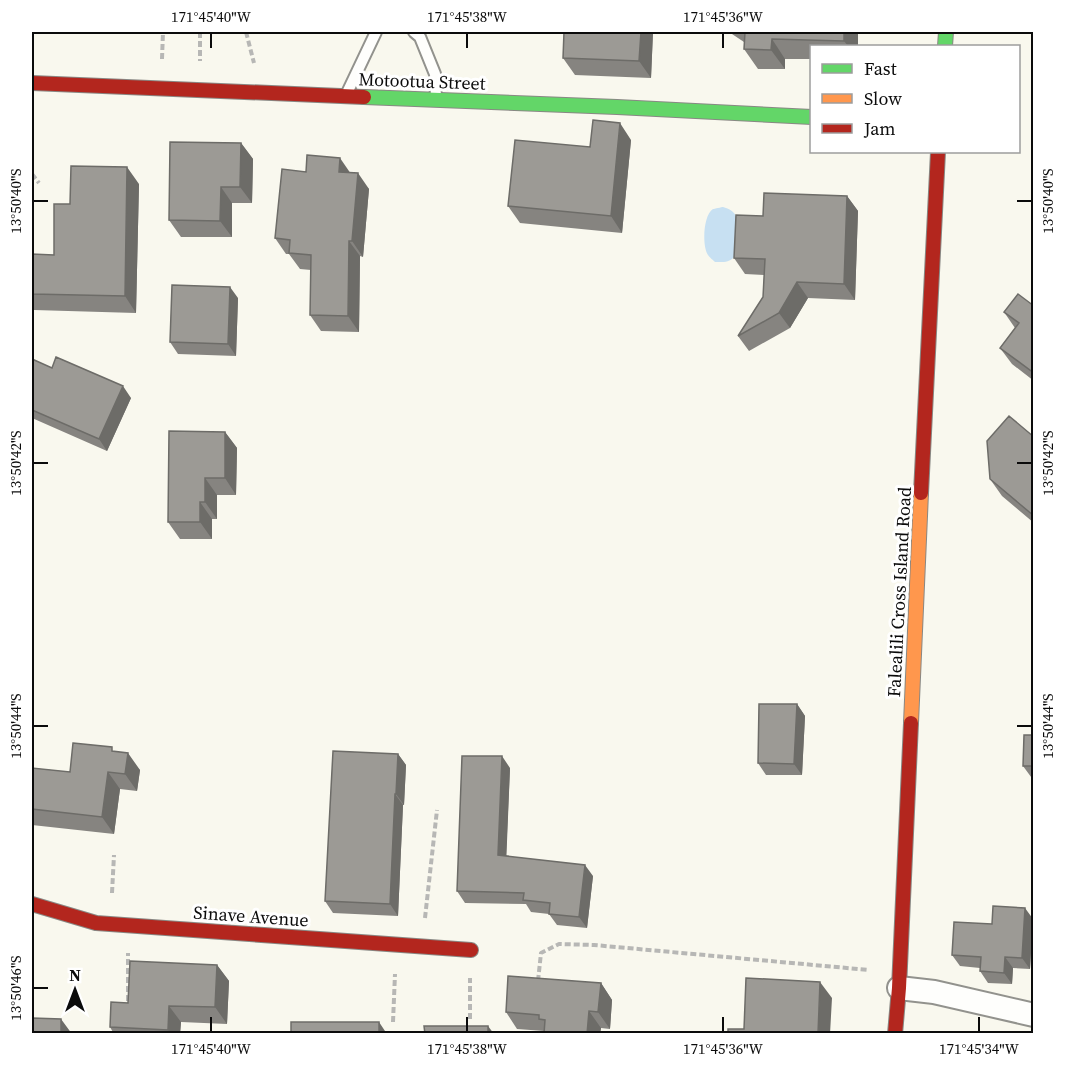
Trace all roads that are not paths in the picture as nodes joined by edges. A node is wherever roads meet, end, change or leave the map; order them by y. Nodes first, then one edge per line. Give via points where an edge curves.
1 (376, 32) edge
2 (414, 32) edge
3 (32, 83) edge
4 (345, 96) junction
5 (436, 101) junction
6 (810, 117) edge
7 (939, 153) edge
8 (32, 904) edge
9 (471, 950) road end
10 (899, 981) junction
11 (1034, 1015) edge
12 (895, 1034) edge

1 - 4 lane
2 - 5 lane via 420,37 435,74
3 - 4 main road, Motootua Street
4 - 5 main road, Motootua Street
5 - 6 main road, Motootua Street
7 - 10 main road, Falealili Cross Island Road
8 - 9 main road, Sinave Avenue via 96,923
10 - 11 street
10 - 12 main road, Falealili Cross Island Road

